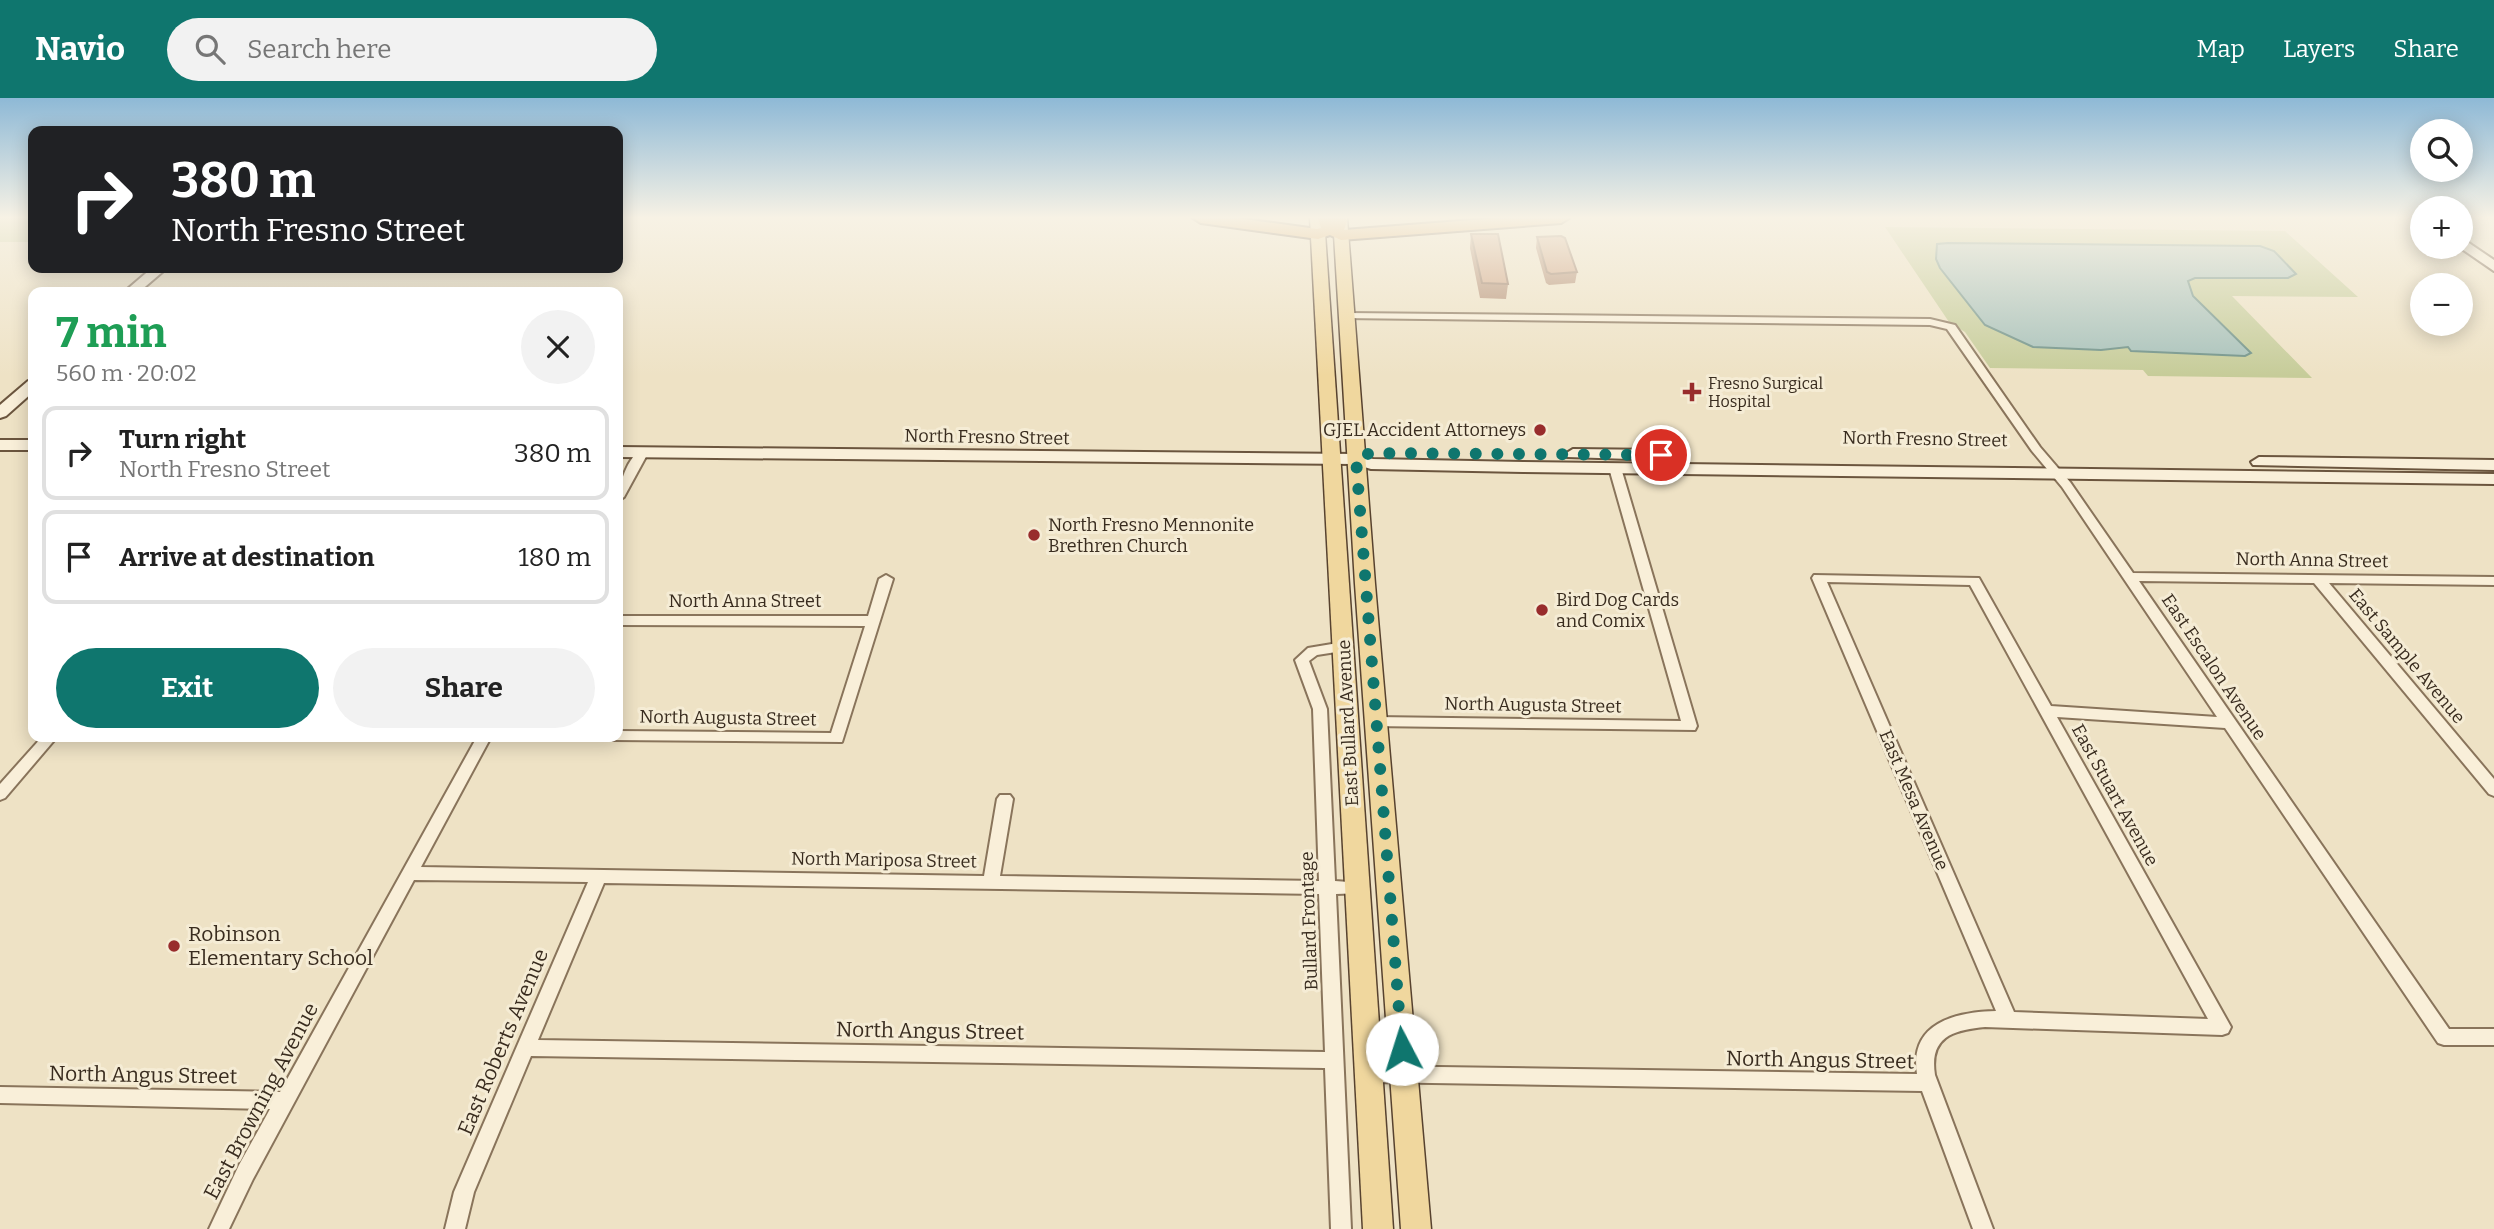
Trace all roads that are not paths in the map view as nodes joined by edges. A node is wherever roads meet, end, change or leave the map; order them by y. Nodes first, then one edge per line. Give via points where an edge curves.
1 (1332, 271) edge
2 (1340, 271) edge
3 (154, 273) edge
4 (137, 287) edge
5 (1347, 316) junction
6 (28, 372) edge
7 (28, 388) edge
8 (0, 396) edge
9 (0, 413) edge
10 (0, 444) edge
11 (28, 445) edge
12 (623, 452) edge
13 (642, 453) junction
14 (1738, 456) junction
15 (1356, 459) junction
16 (1331, 460) junction
17 (2044, 460) junction
18 (2494, 465) edge
19 (1615, 468) junction
20 (2494, 472) edge
21 (2056, 473) junction
22 (2401, 478) junction
23 (2494, 479) edge
24 (623, 488) edge
25 (2129, 577) junction
26 (1819, 578) joint
27 (886, 579) dead end
28 (2318, 579) junction
29 (2494, 581) edge
30 (623, 620) edge
31 (873, 621) junction
32 (1344, 647) junction
33 (2046, 711) junction
34 (1376, 722) junction
35 (2229, 723) junction
36 (623, 736) edge
37 (46, 742) edge
38 (481, 742) edge
39 (2494, 790) edge
40 (0, 794) edge
41 (1005, 799) dead end
42 (410, 873) junction
43 (599, 875) junction
44 (991, 881) junction
45 (1327, 887) junction
46 (1357, 888) junction
47 (2009, 1021) junction
48 (2222, 1027) joint
49 (2494, 1037) edge
50 (524, 1048) junction
51 (1334, 1060) junction
52 (1369, 1074) junction
53 (1404, 1075) junction
54 (1928, 1083) junction
55 (0, 1096) edge
56 (286, 1101) junction
57 (219, 1229) edge
58 (455, 1229) edge
59 (1341, 1229) edge
60 (1378, 1229) edge
61 (1416, 1229) edge
62 (1983, 1229) edge

1 - 16 main road, East Bullard Avenue
2 - 5 main road, East Bullard Avenue
3 - 4 main road
5 - 15 main road, East Bullard Avenue
5 - 17 street, East Escalon Avenue via 1945,324 1955,331
6 - 8 main road
7 - 9 main road
10 - 11 main road
12 - 13 main road, North Fresno Street
13 - 16 main road, North Fresno Street
13 - 24 street
14 - 15 main road, North Fresno Street via 1370,453
14 - 17 main road, North Fresno Street
14 - 19 main road via 1727,462 1621,463
15 - 16 main road, North Fresno Street
15 - 19 main road, North Fresno Street via 1371,464
15 - 34 main road, East Bullard Avenue
16 - 32 main road, East Bullard Avenue
17 - 18 main road, North Fresno Street
17 - 21 street, East Escalon Avenue
19 - 21 main road, North Fresno Street
19 - 34 street, North Augusta Street via 1690,726
20 - 22 main road via 2410,473
21 - 22 main road, North Fresno Street
21 - 25 street, East Escalon Avenue
22 - 23 main road, North Fresno Street
25 - 28 street, North Anna Street
25 - 35 street, East Escalon Avenue
26 - 33 street, East Stuart Avenue via 1974,581
26 - 47 street, East Mesa Avenue
27 - 31 street
28 - 29 street, North Anna Street
28 - 39 street, East Sample Avenue
30 - 31 street, North Anna Street
31 - 36 street, North Augusta Street via 837,738
32 - 34 main road via 1356,657 1362,713
32 - 45 street, Bullard Frontage via 1313,651 1302,660 1320,709
32 - 46 main road, East Bullard Avenue
33 - 35 street
33 - 48 street, East Stuart Avenue
34 - 53 main road, East Bullard Avenue
35 - 49 street, East Escalon Avenue via 2444,1037
37 - 40 street
38 - 42 street, East Browning Avenue
41 - 44 street
42 - 43 street, North Mariposa Street
42 - 56 street, East Browning Avenue
43 - 44 street, North Mariposa Street
43 - 50 street, East Roberts Avenue
44 - 45 street, North Mariposa Street
45 - 46 street, North Mariposa Street
45 - 51 street, Bullard Frontage
46 - 52 main road, East Bullard Avenue
47 - 48 street, North Angus Street
47 - 54 street, North Angus Street via 1958,1023 1940,1032 1926,1047 1923,1059
50 - 51 street, North Angus Street
50 - 58 street, East Roberts Avenue via 464,1192
51 - 59 street, Bullard Frontage
52 - 53 street, North Angus Street
52 - 60 main road, East Bullard Avenue
53 - 54 street, North Angus Street
53 - 61 main road, East Bullard Avenue
54 - 62 street
55 - 56 street, North Angus Street
56 - 57 street, East Browning Avenue

